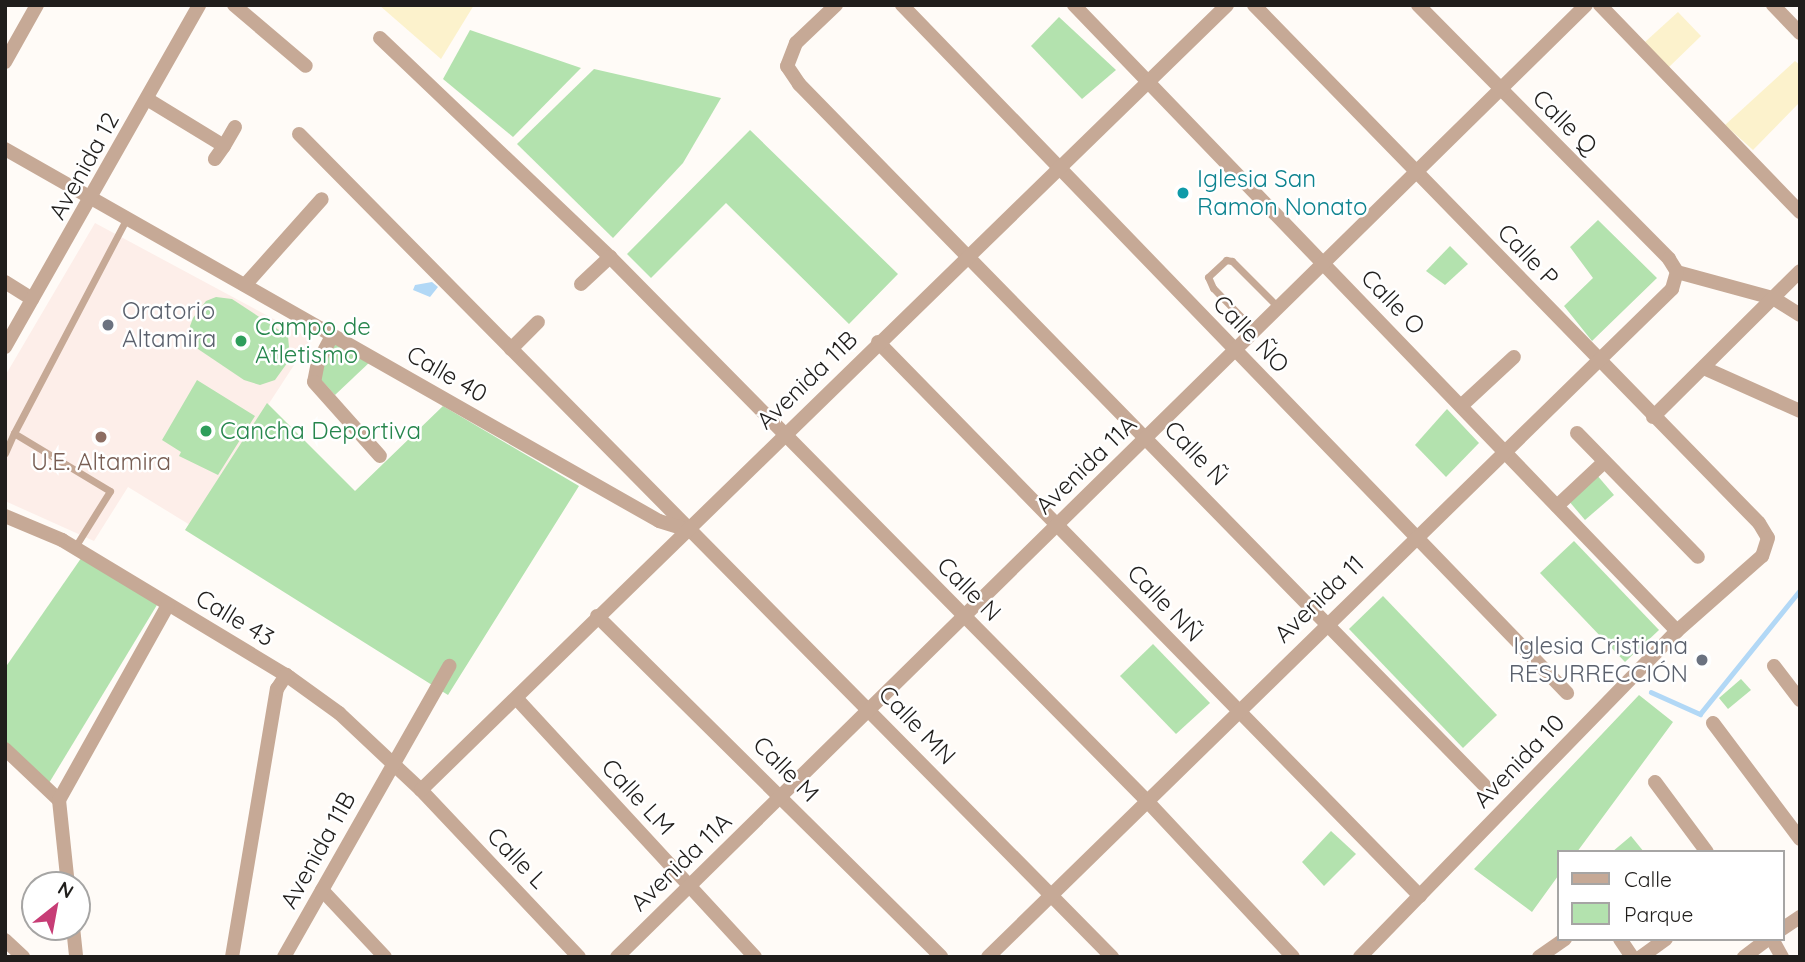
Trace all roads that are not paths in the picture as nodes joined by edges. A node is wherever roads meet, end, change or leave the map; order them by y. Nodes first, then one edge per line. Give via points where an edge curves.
1 (199, 5) edge
2 (234, 5) edge
3 (836, 5) edge
4 (902, 5) edge
5 (1074, 5) edge
6 (1227, 5) edge
7 (1254, 5) edge
8 (1418, 5) edge
9 (1586, 5) edge
10 (1600, 5) edge
11 (1773, 5) edge
12 (32, 7) edge
13 (1800, 33) edge
14 (380, 38) dead end
15 (5, 62) edge
16 (306, 66) dead end
17 (1148, 81) junction
18 (1501, 89) junction
19 (147, 99) junction
20 (235, 127) dead end
21 (299, 134) dead end
22 (224, 146) junction
23 (5, 149) edge
24 (215, 159) dead end
25 (1059, 168) junction
26 (1416, 172) junction
27 (322, 199) dead end
28 (92, 201) junction
29 (1800, 212) edge
30 (126, 220) junction
31 (970, 254) junction
32 (610, 257) junction
33 (1324, 263) junction
34 (1800, 271) edge
35 (1677, 272) junction
36 (5, 282) edge
37 (581, 284) dead end
38 (245, 285) junction
39 (1773, 298) junction
40 (32, 299) junction
41 (1278, 308) junction
42 (1800, 315) edge
43 (538, 322) dead end
44 (1255, 331) junction
45 (332, 336) junction
46 (878, 342) junction
47 (5, 347) edge
48 (511, 349) junction
49 (1235, 350) junction
50 (1514, 357) dead end
51 (1597, 359) junction
52 (1704, 368) junction
53 (1461, 406) junction
54 (1800, 411) edge
55 (1653, 417) junction
56 (14, 433) junction
57 (1577, 433) dead end
58 (783, 435) junction
59 (1148, 436) junction
60 (1503, 450) junction
61 (5, 453) edge
62 (380, 456) dead end
63 (1604, 461) junction
64 (1557, 506) junction
65 (5, 516) edge
66 (1057, 525) junction
67 (686, 529) junction
68 (1415, 537) junction
69 (1768, 538) joint
70 (75, 548) junction
71 (1698, 557) dead end
72 (168, 605) junction
73 (597, 616) junction
74 (964, 617) junction
75 (1329, 621) junction
76 (1677, 631) junction
77 (449, 666) dead end
78 (1774, 666) dead end
79 (286, 675) junction
80 (1567, 693) dead end
81 (517, 699) junction
82 (1800, 700) edge
83 (870, 708) junction
84 (1239, 710) junction
85 (1713, 723) dead end
86 (8, 750) edge
87 (391, 765) junction
88 (1655, 782) dead end
89 (1484, 785) dead end
90 (421, 790) junction
91 (781, 796) junction
92 (59, 800) junction
93 (1149, 802) junction
94 (1800, 839) edge
95 (1706, 850) edge
96 (67, 871) edge
97 (688, 885) junction
98 (322, 890) junction
99 (1420, 895) junction
100 (1050, 896) junction
101 (1800, 917) edge
102 (1784, 928) edge
103 (5, 940) edge
104 (1562, 941) edge
105 (1621, 941) edge
106 (1663, 941) edge
107 (1767, 941) edge
108 (1771, 941) edge
109 (23, 957) edge
110 (232, 957) edge
111 (284, 957) edge
112 (385, 957) edge
113 (579, 957) edge
114 (617, 957) edge
115 (755, 957) edge
116 (941, 957) edge
117 (988, 957) edge
118 (1112, 957) edge
119 (1293, 957) edge
120 (1360, 957) edge
121 (1539, 957) edge
122 (1632, 957) edge
123 (1641, 957) edge
124 (1744, 957) edge
125 (1782, 957) edge

1 - 19 street, Avenida 12
2 - 16 street
3 - 31 street, Calle Ñ via 796,43 788,66 799,84
4 - 25 street, Calle ÑO
5 - 17 street, Calle O
6 - 17 street, Avenida 11B
7 - 26 street, Calle P
8 - 18 street, Calle Q
9 - 18 street, Avenida 11A
10 - 29 street
11 - 13 street
12 - 15 street
14 - 32 street, Calle N
17 - 25 street, Avenida 11B
17 - 33 street, Calle O
18 - 26 street, Avenida 11A
18 - 35 street, Calle Q
19 - 22 street
19 - 28 street, Avenida 12
20 - 22 street
21 - 48 street, Calle MN
22 - 24 street
23 - 28 street, Calle 40
25 - 31 street, Avenida 11B
25 - 49 street, Calle ÑO
26 - 33 street, Avenida 11A
26 - 51 street, Calle P
27 - 38 street
28 - 30 street, Calle 40
28 - 40 street, Avenida 12
30 - 38 street, Calle 40
30 - 56 lane
31 - 46 street, Avenida 11B
31 - 59 street, Calle Ñ
32 - 37 street
32 - 58 street, Calle N
33 - 41 street, Avenida 11A
33 - 53 street, Calle O
34 - 39 street
35 - 39 street
35 - 51 street, Avenida 11 via 1672,289
36 - 40 street
38 - 45 street, Calle 40
39 - 42 street
39 - 52 street
40 - 47 street, Avenida 12
41 - 44 street, Avenida 11A
41 - 44 lane via 1232,261 1226,260 1208,277
43 - 48 street
44 - 49 street, Avenida 11A
45 - 62 street via 318,362 314,382
45 - 67 street, Calle 40 via 659,521
46 - 58 street, Avenida 11B
46 - 66 street, Calle NÑ
48 - 67 street, Calle MN via 674,509
49 - 59 street, Avenida 11A
49 - 68 street, Calle ÑO
50 - 53 street
51 - 55 street, Calle P
51 - 60 street, Avenida 11
52 - 54 street
52 - 55 street
53 - 60 street, Calle O
55 - 69 street, Calle P via 1759,523
56 - 61 lane
56 - 70 lane via 110,491
57 - 63 street
58 - 67 street, Avenida 11B
58 - 74 street, Calle N
59 - 66 street, Avenida 11A
59 - 75 street, Calle Ñ
60 - 64 street, Calle O
60 - 68 street, Avenida 11
63 - 64 street
63 - 71 street
64 - 76 street, Calle O
65 - 70 street, Calle 43
66 - 74 street, Avenida 11A
66 - 84 street, Calle NÑ
67 - 73 street, Avenida 11B
67 - 83 street, Calle MN
68 - 75 street, Avenida 11
68 - 80 street, Calle ÑO
69 - 76 street, Avenida 10 via 1762,556
70 - 72 street, Calle 43
72 - 79 street, Calle 43
72 - 92 street
73 - 81 street, Avenida 11B
73 - 91 street, Calle M
74 - 83 street, Avenida 11A
74 - 93 street, Calle N
75 - 84 street, Avenida 11
75 - 89 street, Calle Ñ
76 - 99 street, Avenida 10
77 - 87 street, Avenida 11B
78 - 82 street
79 - 87 street, Calle 43 via 339,713
79 - 110 street via 277,689
81 - 90 street, Avenida 11B
81 - 97 street, Calle LM
83 - 91 street, Avenida 11A
83 - 100 street, Calle MN
84 - 93 street, Avenida 11
84 - 99 street, Calle NÑ
85 - 94 street
86 - 92 street
87 - 90 street, Calle 43
87 - 98 street, Avenida 11B
88 - 95 street
90 - 113 street, Calle L
91 - 97 street, Avenida 11A
91 - 116 street, Calle M
92 - 96 street
93 - 100 street, Avenida 11
93 - 119 street, Calle N
97 - 114 street, Avenida 11A
97 - 115 street, Calle LM
98 - 111 street, Avenida 11B
98 - 112 street
99 - 120 street, Avenida 10
100 - 117 street, Avenida 11
100 - 118 street, Calle MN
101 - 102 street
103 - 109 street
104 - 121 street
105 - 122 street
106 - 123 street
107 - 124 street
108 - 125 street

